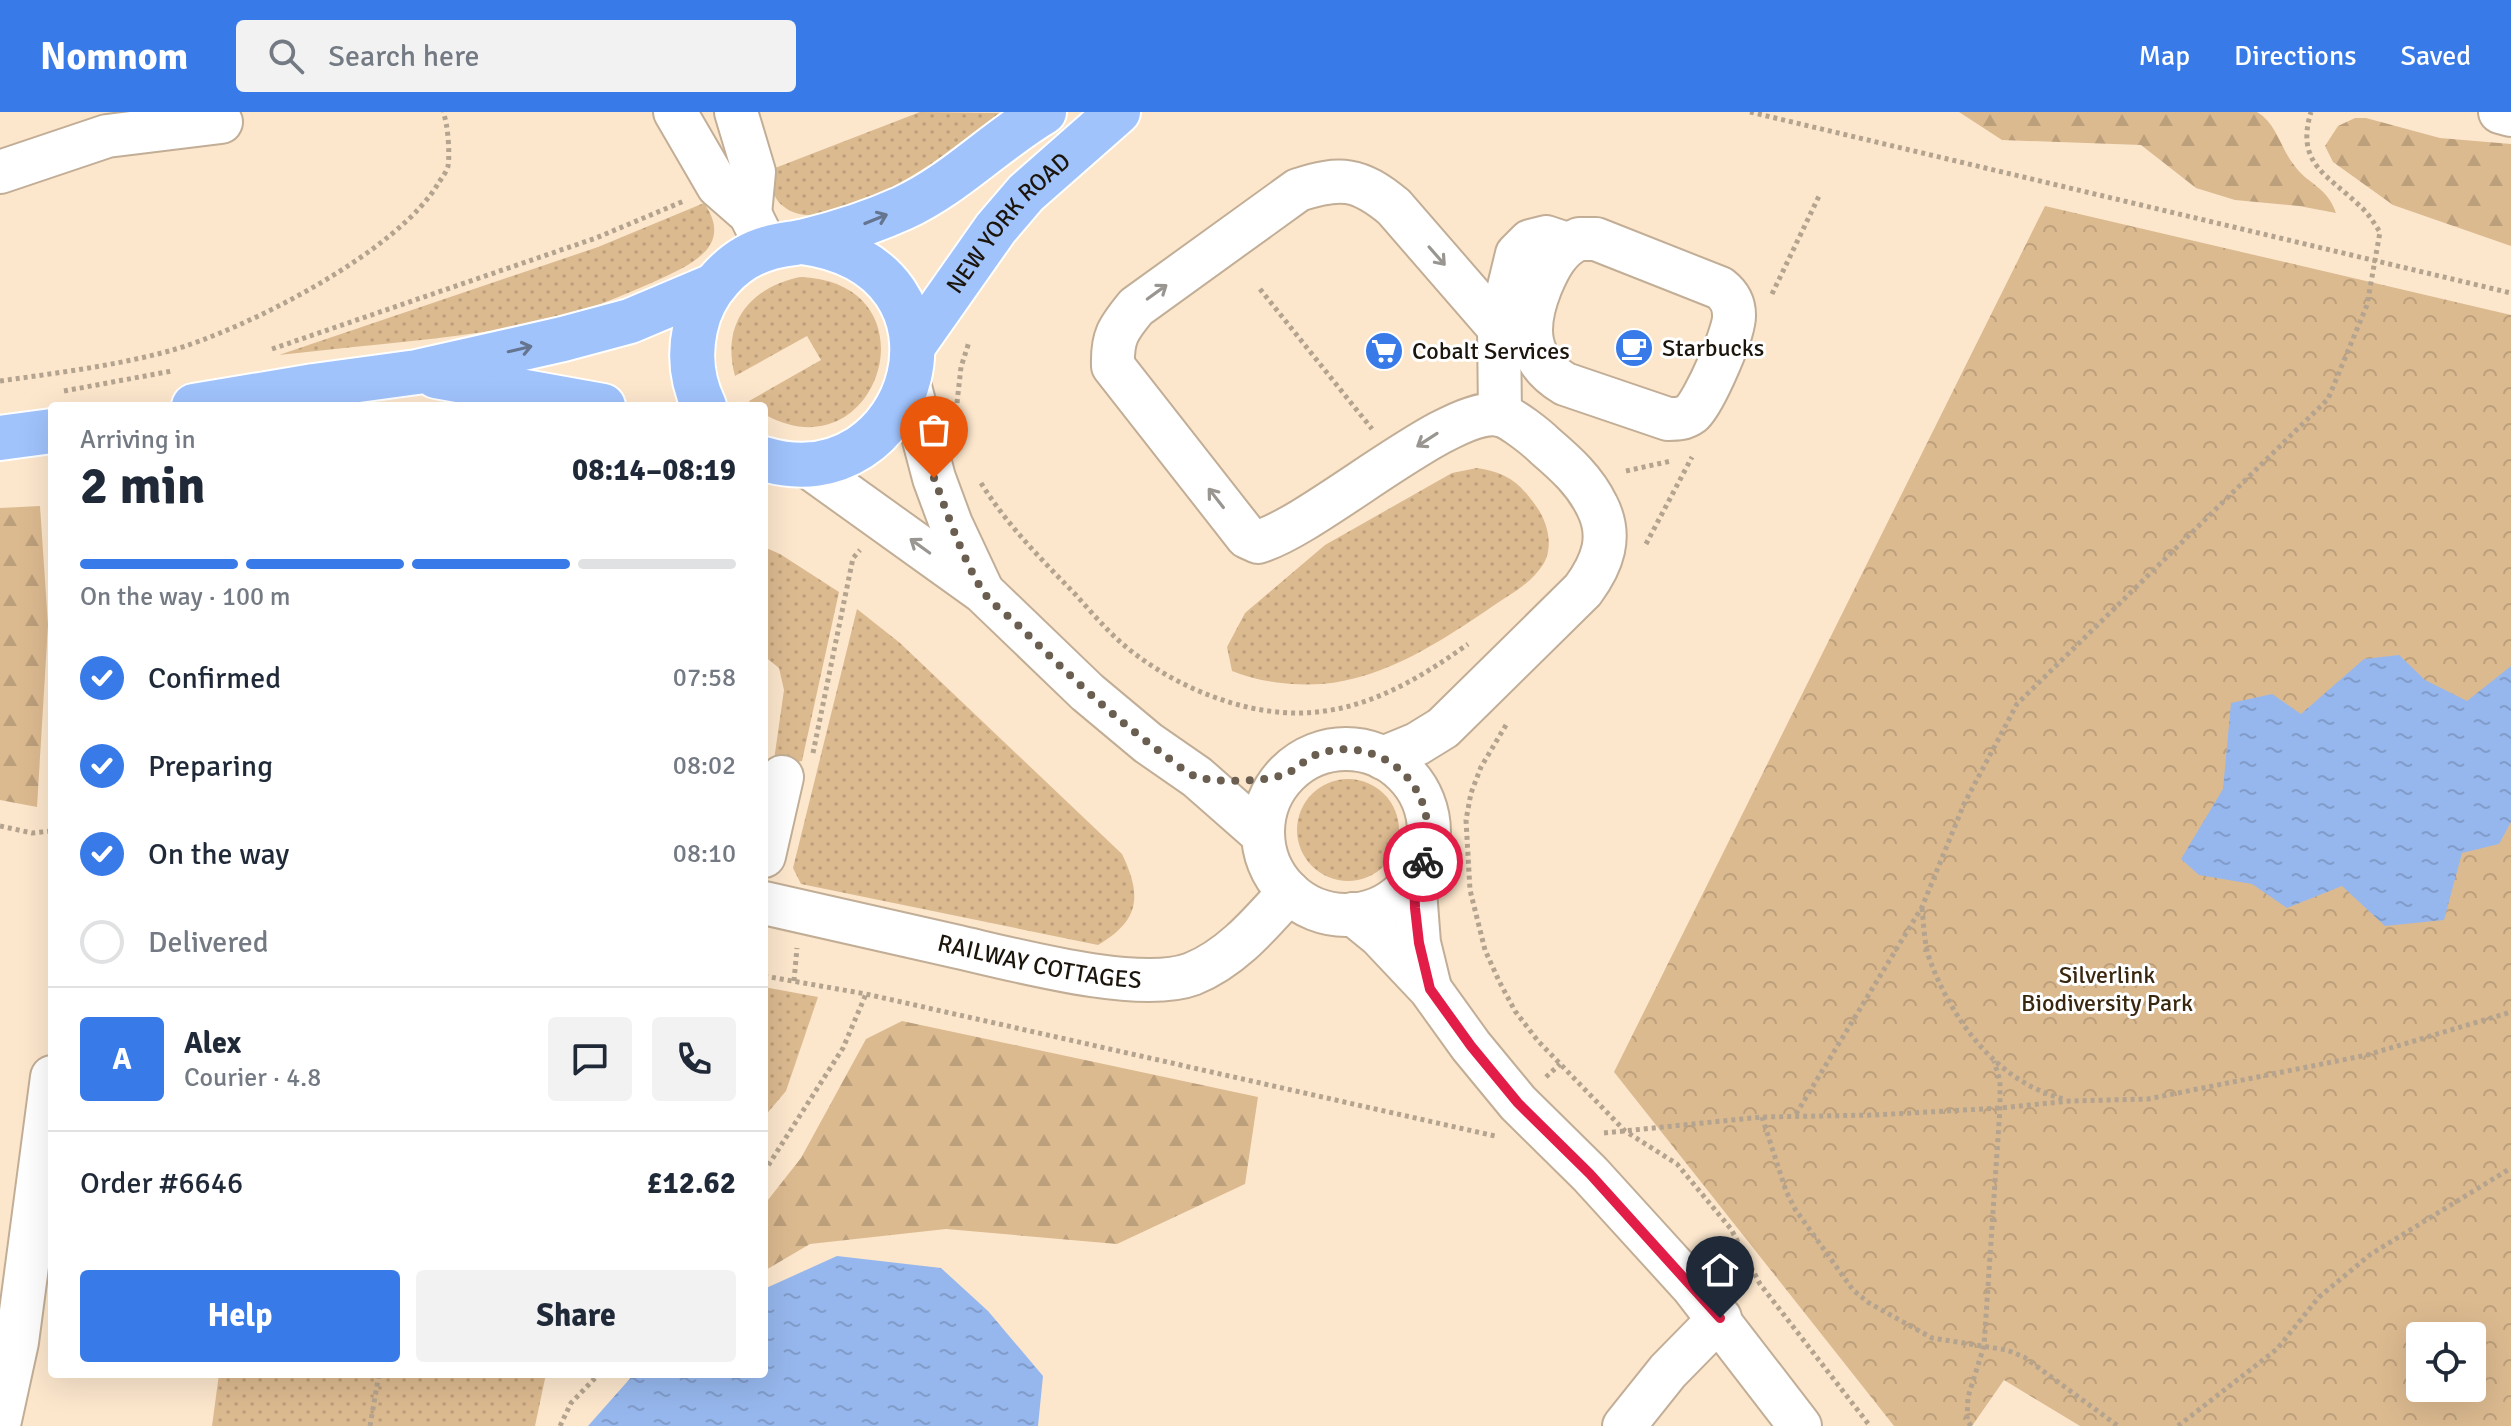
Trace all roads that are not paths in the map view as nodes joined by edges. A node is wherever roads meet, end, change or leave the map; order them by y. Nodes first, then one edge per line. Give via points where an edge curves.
1 (675, 112) edge
2 (736, 112) edge
3 (1044, 112) edge
4 (1118, 112) edge
5 (2500, 112) edge
6 (2511, 115) edge
7 (221, 122) dead end
8 (104, 124) edge
9 (0, 172) edge
10 (773, 235) junction
11 (1567, 244) junction
12 (713, 286) junction
13 (1499, 328) junction
14 (911, 364) junction
15 (417, 372) junction
16 (188, 387) edge
17 (581, 402) edge
18 (703, 402) edge
19 (48, 414) edge
20 (1500, 415) junction
21 (0, 438) edge
22 (785, 462) edge
23 (983, 592) junction
24 (1443, 728) junction
25 (1383, 758) junction
26 (1287, 774) junction
27 (1197, 777) junction
28 (1417, 789) junction
29 (1263, 835) junction
30 (1414, 878) junction
31 (1289, 892) junction
32 (768, 904) edge
33 (1353, 914) junction
34 (1430, 989) junction
35 (48, 1107) edge
36 (1720, 1318) junction
37 (0, 1420) edge
38 (1624, 1426) edge
39 (1800, 1426) edge

1 - 10 street via 718,186
2 - 10 street
10 -> 3 main road via 863,224 904,207
4 - 14 main road, NEW YORK ROAD via 1026,193 996,228
5 - 6 street
7 - 8 street
8 - 9 street
10 - 12 main road
10 - 14 main road via 842,250 879,274 910,324
11 - 11 street via 1596,239 1729,296 1734,326 1692,412 1668,419 1565,384 1539,360 1530,337 1531,313 1547,271
11 - 13 street via 1546,237 1530,241 1517,254
15 -> 12 main road via 630,321
12 - 18 main road via 691,344 691,367
13 - 20 street
20 -> 13 street via 1448,427 1306,519 1258,542 1247,537 1113,366 1112,348 1117,329 1136,307 1298,190 1324,181 1347,180 1402,198
14 - 22 main road, NEW YORK ROAD via 899,407 869,439 847,452
14 - 23 street via 950,469 951,524
15 - 16 main road via 314,386
15 - 17 main road
19 - 21 main road
20 - 24 street via 1570,467 1602,516 1605,542 1600,568 1583,590
23 -> 22 street via 886,521
23 - 27 street via 1087,692
24 - 25 street
24 - 28 street
25 - 26 street via 1367,751 1334,750 1301,762
25 - 28 street
26 - 27 street via 1260,779
26 - 29 street via 1268,802
27 - 29 street
28 - 30 street via 1428,844
29 - 31 street via 1271,867
30 - 33 street via 1388,903
30 - 34 street via 1419,943
31 - 32 street, RAILWAY COTTAGES via 1218,961 1167,981 1043,965
31 - 33 street via 1319,910
33 - 34 street
34 - 36 street via 1518,1103
35 - 37 street via 17,1342
36 - 38 street
36 - 39 street

